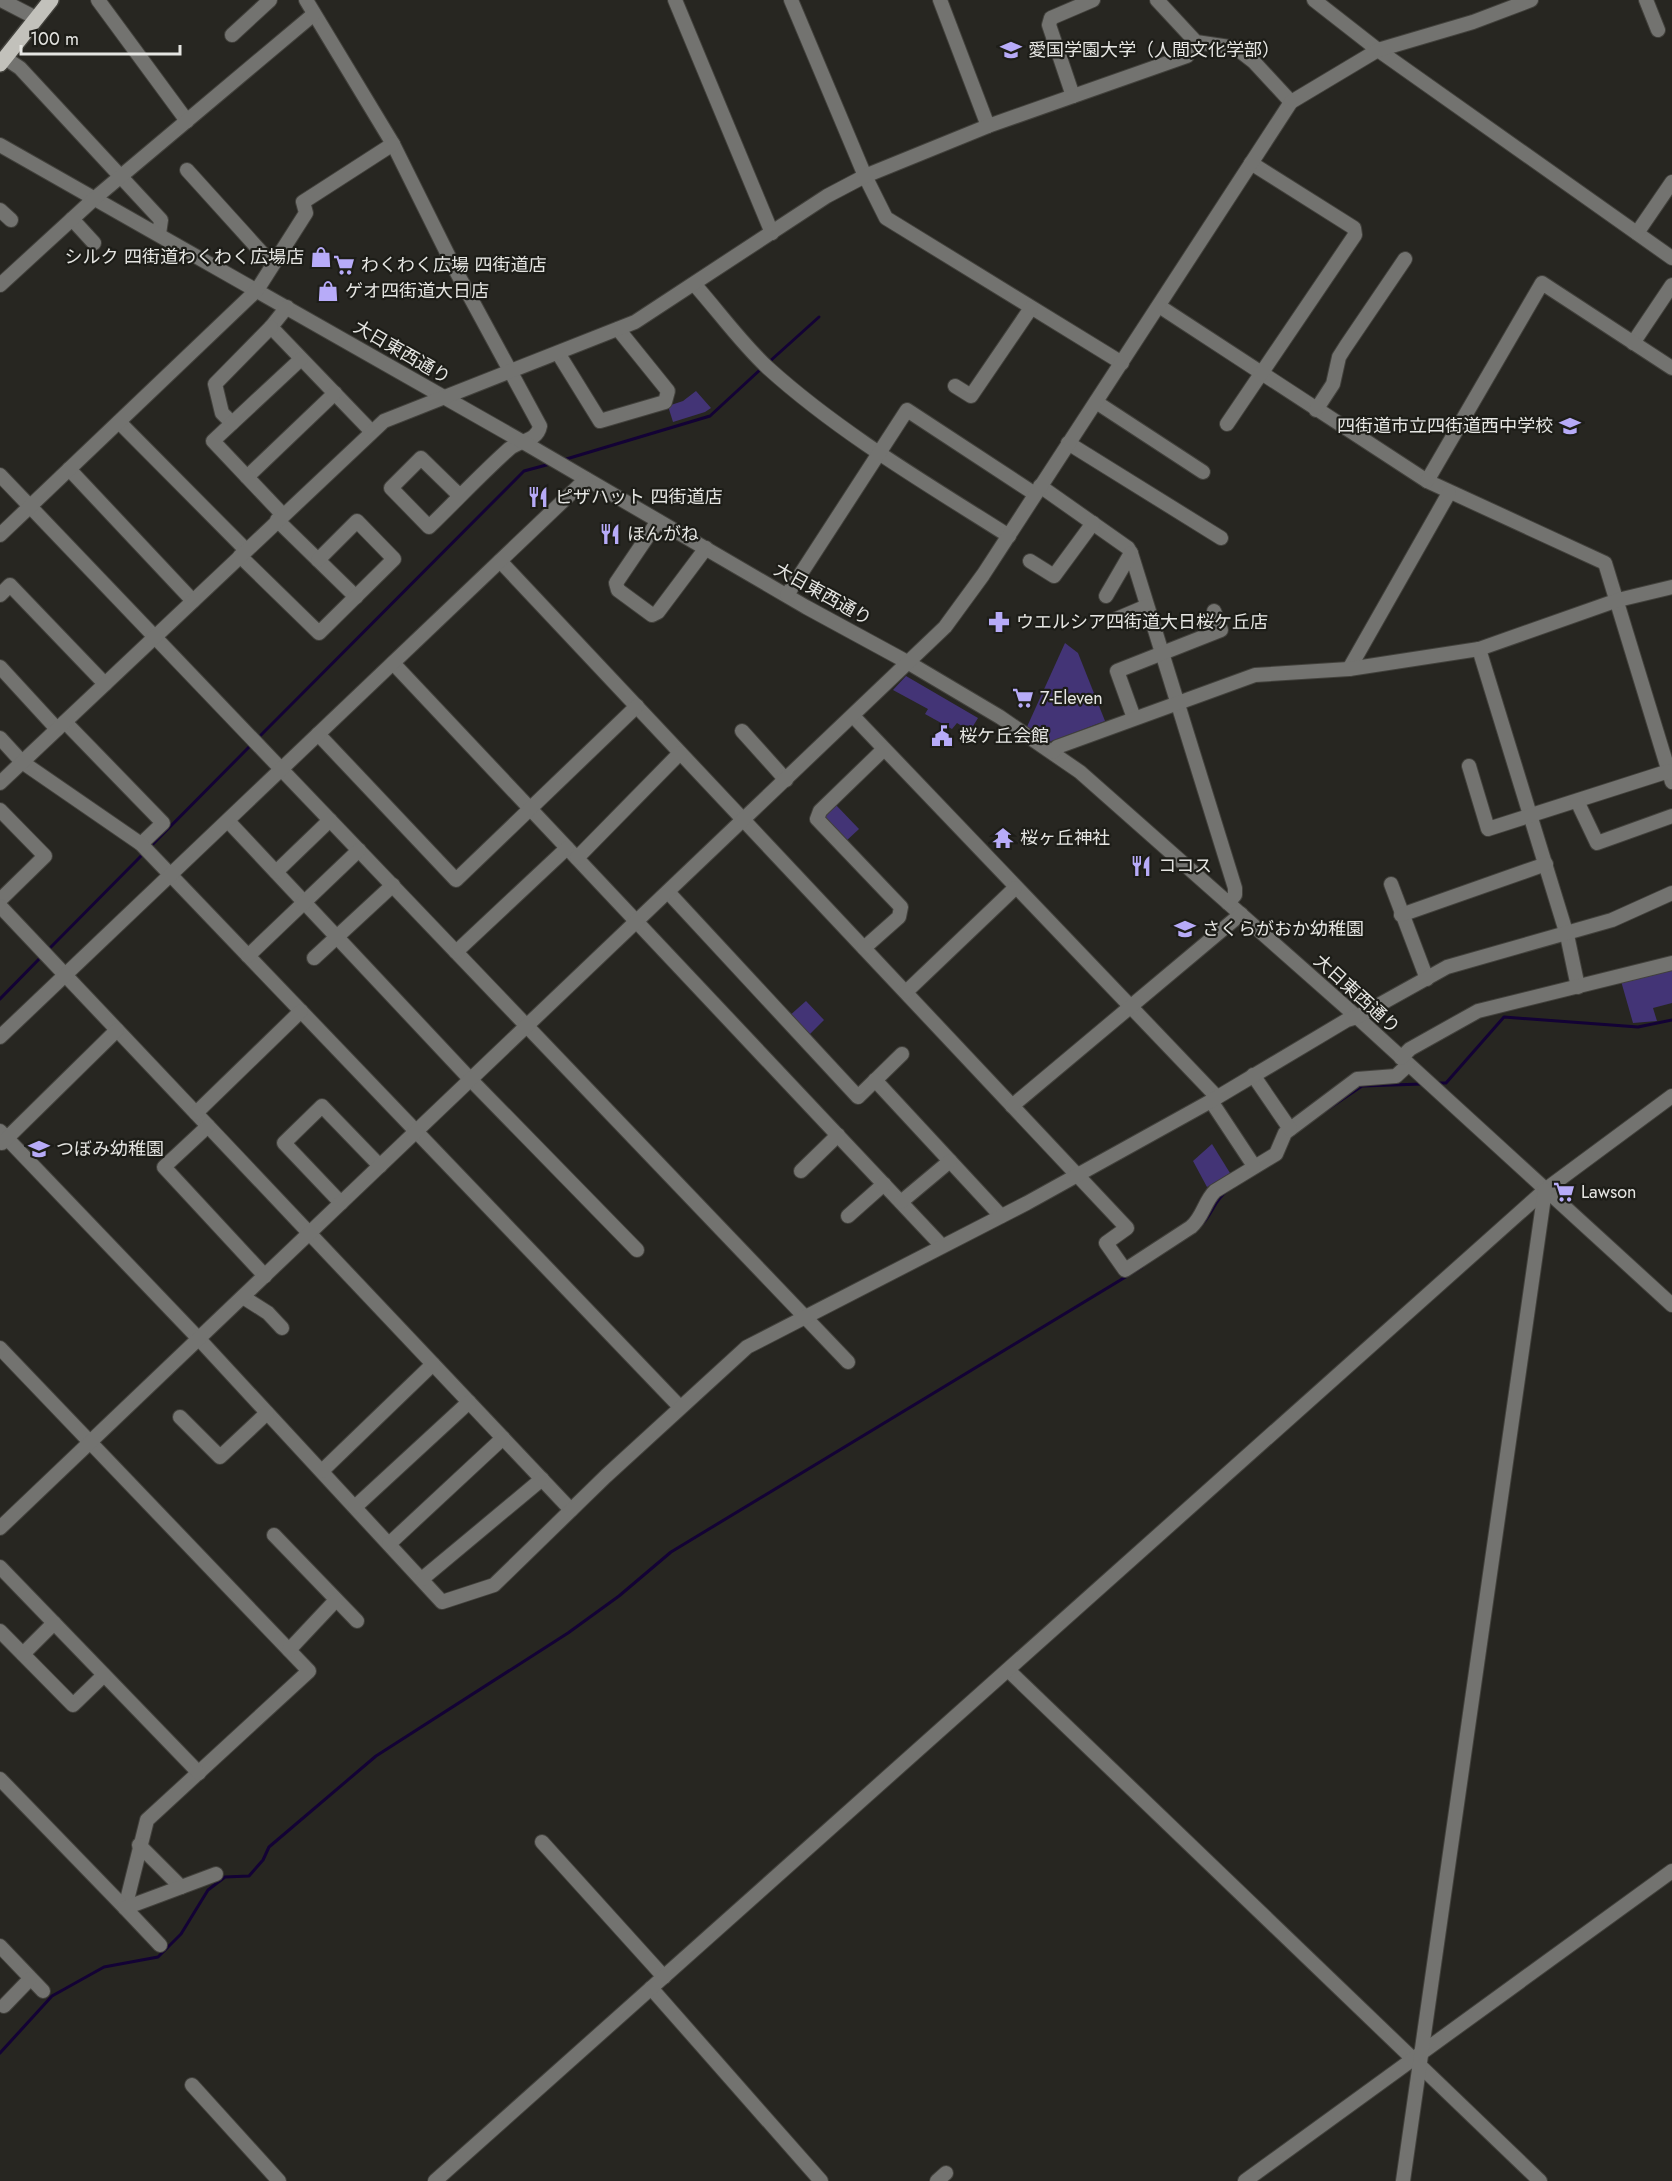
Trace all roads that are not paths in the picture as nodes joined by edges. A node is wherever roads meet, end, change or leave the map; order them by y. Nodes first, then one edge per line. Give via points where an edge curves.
1 (1, 0) edge
2 (51, 0) edge
3 (98, 0) edge
4 (270, 0) edge
5 (306, 0) edge
6 (676, 0) edge
7 (791, 0) edge
8 (940, 0) edge
9 (1093, 0) edge
10 (1158, 0) edge
11 (1314, 0) edge
12 (1531, 0) edge
13 (1646, 0) edge
14 (314, 14) junction
15 (36, 18) junction
16 (1658, 30) dead end
17 (232, 35) dead end
18 (1196, 42) junction
19 (1378, 50) junction
20 (4, 54) edge
21 (1073, 96) junction
22 (1291, 102) junction
23 (187, 121) junction
24 (988, 126) junction
25 (393, 144) junction
26 (0, 145) edge
27 (1251, 163) junction
28 (187, 170) dead end
29 (122, 176) junction
30 (865, 176) junction
31 (1672, 182) edge
32 (95, 198) junction
33 (0, 210) edge
34 (72, 219) junction
35 (11, 220) dead end
36 (772, 232) junction
37 (1637, 233) junction
38 (159, 234) junction
39 (94, 243) dead end
40 (1672, 258) edge
41 (1406, 259) dead end
42 (272, 264) junction
43 (0, 285) edge
44 (695, 285) junction
45 (1672, 285) edge
46 (257, 290) junction
47 (1159, 306) junction
48 (286, 307) junction
49 (1031, 308) junction
50 (271, 327) junction
51 (618, 329) junction
52 (1633, 343) junction
53 (558, 353) junction
54 (301, 359) junction
55 (1122, 363) junction
56 (1672, 368) edge
57 (511, 371) junction
58 (1261, 374) junction
59 (955, 386) dead end
60 (335, 393) junction
61 (445, 397) junction
62 (1095, 402) junction
63 (1316, 410) junction
64 (119, 422) junction
65 (232, 423) junction
66 (1227, 424) dead end
67 (371, 431) junction
68 (523, 442) junction
69 (1068, 443) junction
70 (879, 452) junction
71 (69, 469) junction
72 (1203, 472) dead end
73 (0, 475) edge
74 (247, 477) junction
75 (586, 479) junction
76 (1427, 481) junction
77 (1037, 490) junction
78 (1449, 493) junction
79 (460, 496) junction
80 (30, 506) junction
81 (280, 518) junction
82 (658, 521) junction
83 (1093, 523) junction
84 (0, 535) edge
85 (1009, 536) junction
86 (1221, 538) dead end
87 (706, 548) junction
88 (243, 553) junction
89 (1131, 553) junction
90 (318, 560) junction
91 (500, 561) junction
92 (1030, 561) dead end
93 (1672, 587) edge
94 (0, 595) edge
95 (787, 595) junction
96 (1106, 596) dead end
97 (356, 597) junction
98 (1618, 600) junction
99 (193, 601) junction
100 (1147, 606) junction
101 (1214, 611) dead end
102 (1114, 620) dead end
103 (155, 637) junction
104 (1479, 649) junction
105 (1161, 652) junction
106 (393, 663) junction
107 (909, 663) junction
108 (0, 667) edge
109 (1349, 669) junction
110 (105, 684) junction
111 (1178, 702) junction
112 (637, 706) junction
113 (853, 716) junction
114 (1134, 718) junction
115 (61, 725) junction
116 (742, 731) dead end
117 (318, 734) junction
118 (0, 738) edge
119 (884, 749) junction
120 (1053, 752) junction
121 (680, 753) junction
122 (22, 762) junction
123 (1469, 766) dead end
124 (282, 769) junction
125 (1670, 776) edge
126 (786, 780) junction
127 (0, 783) edge
128 (1577, 801) junction
129 (531, 809) junction
130 (0, 810) edge
131 (1532, 815) junction
132 (1672, 816) edge
133 (228, 820) junction
134 (330, 820) junction
135 (744, 820) junction
136 (141, 844) junction
137 (359, 850) junction
138 (572, 853) junction
139 (1546, 864) junction
140 (276, 872) junction
141 (171, 875) junction
142 (1391, 884) dead end
143 (393, 885) junction
144 (1015, 888) junction
145 (668, 892) junction
146 (1672, 893) edge
147 (304, 902) junction
148 (1228, 903) junction
149 (1, 909) edge
150 (1241, 914) junction
151 (1401, 915) junction
152 (637, 922) junction
153 (1567, 935) junction
154 (337, 937) junction
155 (864, 948) junction
156 (456, 952) junction
157 (248, 956) junction
158 (314, 958) dead end
159 (1672, 963) edge
160 (66, 975) junction
161 (1427, 979) junction
162 (1578, 987) junction
163 (906, 992) junction
164 (1131, 1007) junction
165 (301, 1011) junction
166 (1357, 1017) junction
167 (527, 1026) junction
168 (117, 1030) junction
169 (0, 1037) edge
170 (902, 1054) dead end
171 (1405, 1061) junction
172 (1253, 1075) junction
173 (471, 1080) junction
174 (875, 1080) junction
175 (1672, 1096) edge
176 (1214, 1099) junction
177 (1012, 1106) junction
178 (196, 1113) junction
179 (208, 1126) junction
180 (1290, 1129) junction
181 (416, 1131) junction
182 (838, 1135) junction
183 (2, 1137) edge
184 (950, 1161) junction
185 (381, 1166) junction
186 (1254, 1166) junction
187 (801, 1171) dead end
188 (1077, 1174) junction
189 (884, 1184) junction
190 (1545, 1190) junction
191 (901, 1202) junction
192 (341, 1203) junction
193 (848, 1216) dead end
194 (1001, 1216) junction
195 (310, 1233) junction
196 (942, 1246) junction
197 (637, 1250) dead end
198 (265, 1276) junction
199 (243, 1296) junction
200 (1672, 1305) edge
201 (805, 1316) junction
202 (282, 1328) dead end
203 (199, 1339) junction
204 (0, 1348) edge
205 (848, 1362) dead end
206 (434, 1364) junction
207 (469, 1402) junction
208 (680, 1407) junction
209 (267, 1413) junction
210 (180, 1417) dead end
211 (503, 1438) junction
212 (90, 1442) junction
213 (322, 1471) junction
214 (542, 1479) junction
215 (355, 1507) junction
216 (571, 1510) junction
217 (0, 1528) edge
218 (274, 1535) dead end
219 (390, 1544) junction
220 (0, 1567) edge
221 (422, 1579) junction
222 (336, 1600) junction
223 (357, 1621) dead end
224 (54, 1623) junction
225 (0, 1630) edge
226 (289, 1650) junction
227 (22, 1654) junction
228 (1008, 1670) junction
229 (104, 1675) junction
230 (199, 1773) junction
231 (0, 1779) edge
232 (542, 1842) dead end
233 (139, 1845) junction
234 (1672, 1871) edge
235 (216, 1874) dead end
236 (181, 1887) junction
237 (125, 1908) junction
238 (160, 1945) dead end
239 (0, 1947) edge
240 (664, 1977) junction
241 (30, 1979) junction
242 (651, 1988) junction
243 (43, 1991) dead end
244 (4, 2006) dead end
245 (1417, 2058) junction
246 (192, 2085) dead end
247 (279, 2181) edge
248 (435, 2181) edge
249 (821, 2181) edge
250 (1245, 2181) edge
251 (1403, 2181) edge
252 (1540, 2181) edge

1 - 15 street
2 - 15 main road
3 - 23 street
4 - 17 street
5 - 14 street
6 - 36 street
7 - 30 street
8 - 24 street
9 - 21 street via 1051,18 1049,25
10 - 18 street
11 - 19 street
12 - 19 street
13 - 16 street
14 - 23 street
14 - 25 street
15 - 20 main road
18 - 21 street via 1187,56
18 - 22 street via 1236,48
19 - 22 street
19 - 37 street
20 - 29 street
21 - 24 street
22 - 27 street
23 - 29 street
24 - 30 street
25 - 42 street via 303,202 306,213
25 - 57 street
26 - 32 street, 大日東西通り
27 - 47 street
27 - 58 street via 1354,228 1355,235
28 - 42 street
29 - 32 street
29 - 38 street via 161,220
30 - 36 street
30 - 49 street via 886,218
31 - 37 street
32 - 34 street
32 - 38 street, 大日東西通り
33 - 35 street
34 - 39 street
34 - 43 street
36 - 44 street
37 - 40 street
38 - 46 street, 大日東西通り
41 - 63 street via 1339,357 1333,384
42 - 46 street
44 - 51 street
44 - 70 street via 766,366 803,398
45 - 52 street
46 - 48 street, 大日東西通り
46 - 64 street
47 - 55 street
47 - 58 street
48 - 50 street
48 - 61 street, 大日東西通り
49 - 55 street
49 - 59 street via 971,396
50 - 54 street
50 - 65 street via 215,384 222,413
51 - 53 street
51 - 53 street via 668,391 665,402 600,421
52 - 56 street
52 - 76 street via 1542,283
53 - 57 street
54 - 60 street
54 - 65 street
55 - 62 street
57 - 61 street
57 - 68 street via 540,426 533,438
58 - 63 street
58 - 66 street
60 - 67 street
60 - 74 street
61 - 67 street via 384,421
61 - 68 street, 大日東西通り
62 - 69 street
62 - 72 street
63 - 76 street
64 - 71 street
64 - 88 street
65 - 74 street via 213,441
67 - 81 street
68 - 75 street, 大日東西通り
68 - 79 street via 511,447
69 - 77 street
69 - 86 street
70 - 77 street via 907,410
70 - 85 street
70 - 95 street
71 - 80 street
71 - 99 street
73 - 80 street
74 - 81 street
75 - 82 street, 大日東西通り
75 - 91 street
76 - 78 street
77 - 83 street
77 - 85 street
78 - 98 street via 1605,564
78 - 109 street
79 - 79 street via 429,528 391,488 421,458
80 - 84 street
80 - 103 street
81 - 88 street
81 - 90 street
82 - 87 street, 大日東西通り
82 - 87 street via 616,583 618,590 652,615
83 - 89 street
83 - 92 street via 1054,576
85 - 107 street via 949,623
87 - 95 street, 大日東西通り
88 - 97 street via 319,633
88 - 99 street
89 - 96 street
89 - 100 street
90 - 97 street
90 - 97 street via 357,522 394,559
91 - 106 street
91 - 112 street
93 - 98 street
94 - 110 street via 10,585
95 - 107 street, 大日東西通り
98 - 104 street
98 - 125 street
99 - 103 street
100 - 102 street
100 - 105 street
101 - 105 street via 1221,630
103 - 110 street
103 - 124 street
104 - 109 street
104 - 131 street
105 - 111 street
105 - 114 street via 1117,671
106 - 117 street
106 - 129 street
107 - 113 street
107 - 120 street, 大日東西通り
108 - 115 street
109 - 111 street via 1255,675
110 - 115 street
111 - 114 street
111 - 148 street via 1235,888
112 - 121 street
112 - 129 street
113 - 119 street
113 - 126 street
114 - 120 street via 1057,747
115 - 122 street
115 - 136 street via 163,823
116 - 126 street
117 - 124 street
117 - 129 street via 456,880
118 - 122 street
119 - 144 street
119 - 155 street via 820,811 817,819 901,907 899,917
120 - 148 street, 大日東西通り
121 - 135 street
121 - 138 street
122 - 127 street
122 - 136 street
123 - 131 street via 1488,830
124 - 133 street
124 - 134 street
125 - 128 street
126 - 135 street
128 - 131 street
128 - 132 street via 1597,843
129 - 138 street
130 - 149 street via 45,855
131 - 139 street
133 - 140 street
133 - 141 street
134 - 137 street
134 - 140 street
135 - 145 street
135 - 155 street
136 - 141 street
137 - 143 street
137 - 147 street
138 - 152 street
138 - 156 street
139 - 151 street
139 - 153 street
140 - 147 street
141 - 157 street
141 - 160 street
142 - 151 street
143 - 154 street
143 - 156 street
144 - 163 street
144 - 164 street
145 - 152 street
145 - 174 street via 858,1098
146 - 153 street
147 - 154 street
147 - 157 street
148 - 150 street, 大日東西通り
149 - 160 street
150 - 164 street
150 - 166 street, 大日東西通り
151 - 161 street
152 - 167 street
152 - 182 street
153 - 161 street via 1447,967
153 - 162 street
154 - 158 street
154 - 173 street
155 - 163 street
156 - 167 street
157 - 165 street
159 - 162 street
160 - 168 street
160 - 169 street
161 - 166 street
162 - 171 street via 1478,1011 1410,1049
163 - 177 street
164 - 176 street
164 - 177 street
165 - 178 street
165 - 181 street
166 - 171 street, 大日東西通り
166 - 172 street
167 - 173 street
167 - 201 street
168 - 178 street
168 - 183 street
170 - 174 street
171 - 180 street via 1396,1076 1357,1079
171 - 190 street, 大日東西通り
172 - 176 street
172 - 180 street
173 - 181 street
173 - 197 street
174 - 184 street
175 - 190 street
176 - 186 street
176 - 188 street
177 - 188 street
178 - 179 street
179 - 195 street
179 - 198 street via 164,1167
180 - 186 street via 1276,1154
181 - 185 street
181 - 208 street
182 - 187 street
182 - 189 street
183 - 203 street
184 - 191 street
184 - 194 street
185 - 192 street
185 - 192 street via 322,1106 284,1143
186 - 188 street via 1215,1191 1202,1216 1191,1227 1125,1270 1106,1243 1127,1228
188 - 194 street
189 - 191 street
189 - 193 street
190 - 200 street, 大日東西通り
190 - 228 street
190 - 245 street via 1494,1559
191 - 196 street
192 - 195 street
194 - 196 street
195 - 198 street
195 - 206 street
196 - 201 street
198 - 199 street
199 - 202 street
199 - 203 street
201 - 205 street
201 - 208 street via 747,1347
203 - 209 street
203 - 212 street
204 - 212 street
206 - 207 street
206 - 213 street
207 - 211 street
207 - 215 street
208 - 216 street
209 - 210 street via 219,1456
209 - 213 street
211 - 214 street
211 - 219 street
212 - 217 street
212 - 226 street
213 - 215 street
214 - 216 street
214 - 221 street
215 - 219 street
216 - 221 street via 494,1585 442,1602
218 - 222 street
219 - 221 street
220 - 224 street
222 - 223 street
222 - 226 street
224 - 227 street
224 - 229 street
225 - 227 street
226 - 230 street via 309,1671
227 - 229 street via 73,1705
228 - 240 street
228 - 245 street
229 - 230 street
230 - 233 street via 147,1820
231 - 237 street
232 - 240 street
233 - 236 street
233 - 237 street
234 - 245 street
235 - 236 street
236 - 237 street
237 - 238 street
239 - 241 street
240 - 242 street
241 - 243 street
241 - 244 street
242 - 248 street
242 - 249 street
245 - 250 street
245 - 251 street
245 - 252 street
246 - 247 street

